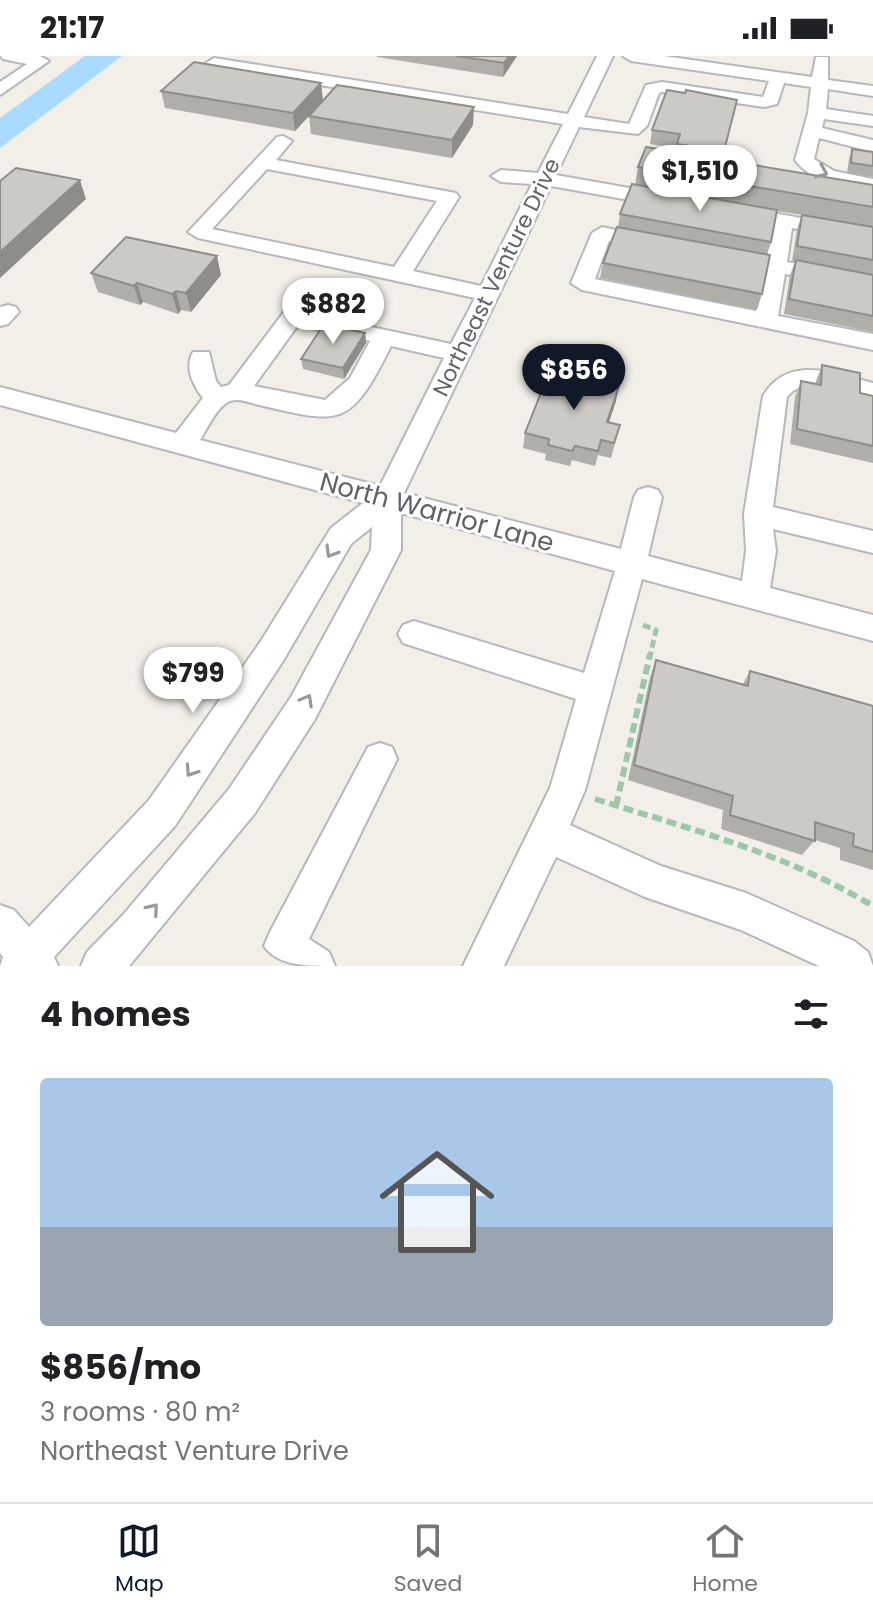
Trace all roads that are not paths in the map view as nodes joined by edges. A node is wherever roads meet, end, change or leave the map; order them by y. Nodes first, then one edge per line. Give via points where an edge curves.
1 (9, 56) edge
2 (631, 56) edge
3 (597, 57) edge
4 (44, 58) edge
5 (822, 60) dead end
6 (214, 63) edge
7 (778, 77) junction
8 (819, 83) junction
9 (0, 90) edge
10 (873, 91) edge
11 (573, 121) junction
12 (873, 121) edge
13 (814, 122) junction
14 (283, 141) dead end
15 (873, 146) edge
16 (264, 163) junction
17 (621, 166) dead end
18 (501, 176) dead end
19 (545, 179) junction
20 (873, 185) edge
21 (611, 190) junction
22 (689, 204) edge
23 (720, 210) edge
24 (783, 221) junction
25 (873, 237) edge
26 (674, 247) edge
27 (703, 253) edge
28 (776, 266) junction
29 (400, 275) junction
30 (873, 284) edge
31 (488, 294) junction
32 (766, 320) junction
33 (384, 337) junction
34 (873, 342) edge
35 (459, 354) junction
36 (201, 358) dead end
37 (873, 391) edge
38 (227, 394) junction
39 (0, 396) edge
40 (182, 445) junction
41 (648, 497) dead end
42 (387, 499) junction
43 (758, 514) junction
44 (873, 542) edge
45 (632, 564) junction
46 (754, 597) junction
47 (873, 628) edge
48 (414, 634) dead end
49 (596, 691) junction
50 (380, 759) dead end
51 (548, 834) junction
52 (0, 924) edge
53 (29, 963) edge
54 (101, 966) edge
55 (315, 966) edge
56 (483, 966) edge
57 (854, 966) edge

1 - 4 street
2 - 7 street
3 - 11 street, Northeast Venture Drive
4 - 9 street
5 - 8 street
6 - 11 street
7 - 8 street
7 - 11 street via 771,100 764,102 662,87 652,89 632,130
8 - 10 street
8 - 13 street
11 - 19 street, Northeast Venture Drive
12 - 13 street
13 - 15 street
13 -> 20 street via 804,160 812,169
14 - 16 street
16 - 29 street via 449,197
16 - 29 street via 198,232
17 - 21 street
18 - 19 street
19 - 21 street
19 - 31 street, Northeast Venture Drive
21 - 22 street
23 - 24 street
24 - 25 street
24 - 28 street
26 - 32 street via 602,233 582,283
27 - 28 street
28 - 30 street
28 - 32 street
29 - 31 street
31 - 35 street, Northeast Venture Drive
32 - 34 street
33 - 35 street
33 - 38 street via 292,317
33 - 38 street via 348,398 330,411
35 - 42 street, Northeast Venture Drive
36 - 38 street via 204,382
37 - 43 street via 805,377 779,386
38 - 40 street
39 - 40 street, North Warrior Lane
40 - 42 street, North Warrior Lane
41 - 45 street
42 - 45 street, North Warrior Lane
42 -> 53 street via 341,536 272,651 162,813
54 -> 42 street via 242,801 303,708 386,550
43 - 44 street
43 - 46 street via 761,551
45 - 46 street, North Warrior Lane
45 - 49 street
46 - 47 street, North Warrior Lane
48 - 49 street
49 - 51 street via 567,790
50 - 55 street via 284,946
51 - 56 street
51 - 57 street via 666,888 746,912
52 - 53 street

